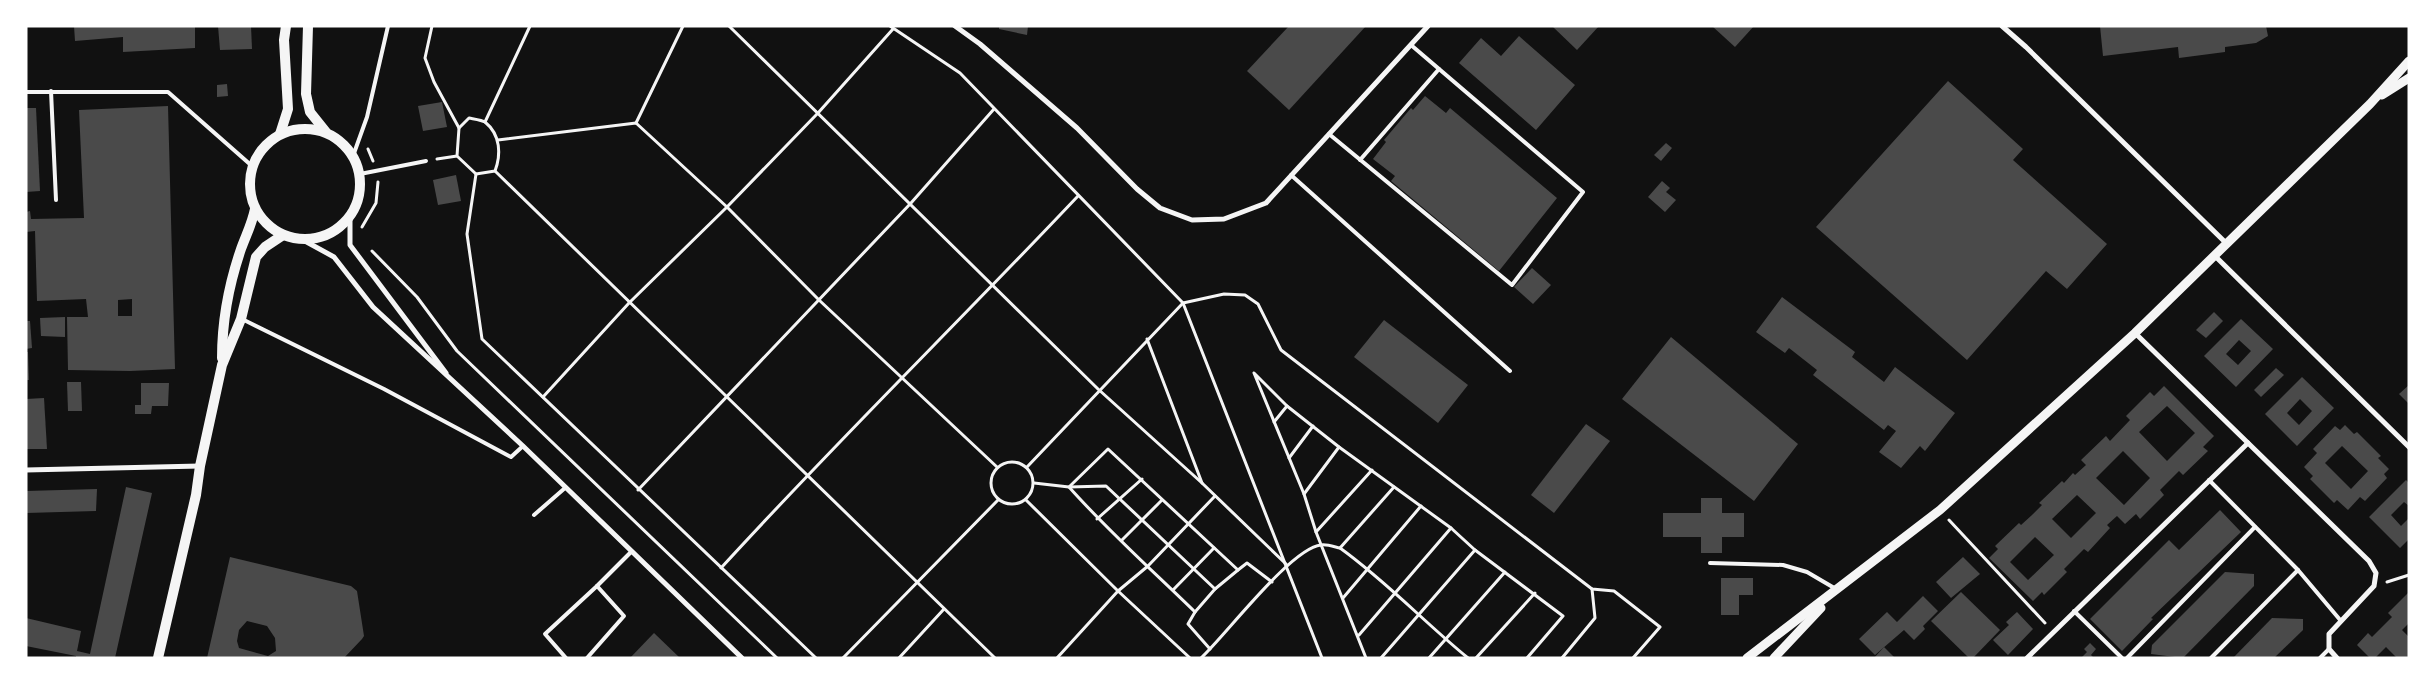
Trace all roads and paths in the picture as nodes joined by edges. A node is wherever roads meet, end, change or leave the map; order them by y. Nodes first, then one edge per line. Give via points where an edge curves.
1 (286, 26) edge
2 (308, 26) edge
3 (388, 26) edge
4 (432, 26) edge
5 (530, 26) edge
6 (683, 26) edge
7 (729, 26) edge
8 (956, 26) edge
9 (1428, 26) edge
10 (2002, 26) edge
11 (892, 27) edge
12 (1411, 45) junction
13 (2409, 61) edge
14 (1439, 69) junction
15 (2409, 78) edge
16 (51, 91) junction
17 (26, 92) edge
18 (2370, 104) junction
19 (994, 109) junction
20 (818, 113) junction
21 (485, 122) junction
22 (636, 123) junction
23 (459, 128) junction
24 (326, 132) junction
25 (280, 134) junction
26 (1329, 134) junction
27 (360, 137) junction
28 (498, 140) junction
29 (353, 156) junction
30 (457, 156) junction
31 (1360, 160) junction
32 (426, 161) joint
33 (252, 166) junction
34 (376, 170) junction
35 (495, 171) junction
36 (360, 174) junction
37 (476, 174) junction
38 (1291, 175) junction
39 (1078, 196) junction
40 (56, 200) dead end
41 (911, 204) junction
42 (727, 207) junction
43 (255, 209) junction
44 (350, 216) junction
45 (362, 234) dead end
46 (283, 235) junction
47 (303, 240) junction
48 (2227, 244) junction
49 (369, 248) dead end
50 (2215, 256) junction
51 (994, 286) junction
52 (819, 300) junction
53 (628, 303) junction
54 (1183, 303) junction
55 (241, 319) junction
56 (2135, 333) junction
57 (1147, 339) junction
58 (222, 365) junction
59 (1510, 371) dead end
60 (902, 378) junction
61 (456, 386) junction
62 (1098, 389) junction
63 (543, 397) junction
64 (726, 397) junction
65 (1288, 406) junction
66 (1274, 422) junction
67 (1313, 426) junction
68 (2248, 442) junction
69 (523, 446) junction
70 (1339, 447) junction
71 (2409, 447) edge
72 (1289, 458) junction
73 (200, 466) junction
74 (997, 467) junction
75 (1026, 467) junction
76 (26, 470) edge
77 (1372, 470) junction
78 (807, 474) junction
79 (1142, 479) junction
80 (2210, 480) junction
81 (1034, 483) junction
82 (1202, 483) junction
83 (1069, 487) junction
84 (1394, 487) junction
85 (565, 488) junction
86 (638, 490) junction
87 (1304, 494) junction
88 (1215, 496) junction
89 (1120, 499) junction
90 (998, 500) junction
91 (1026, 500) junction
92 (1162, 500) junction
93 (1421, 506) junction
94 (1940, 510) junction
95 (534, 515) dead end
96 (1097, 519) junction
97 (1142, 519) junction
98 (1186, 523) junction
99 (2255, 527) junction
100 (1451, 528) junction
101 (1316, 532) junction
102 (1122, 540) junction
103 (1170, 544) junction
104 (1321, 545) junction
105 (1214, 548) junction
106 (1340, 548) junction
107 (1475, 550) junction
108 (631, 552) junction
109 (1710, 563) dead end
110 (1148, 566) junction
111 (1288, 566) junction
112 (721, 568) junction
113 (1368, 568) junction
114 (1194, 570) junction
115 (1238, 570) junction
116 (2298, 570) junction
117 (1505, 572) junction
118 (2409, 574) edge
119 (916, 581) junction
120 (1272, 582) junction
121 (597, 586) junction
122 (2374, 586) junction
123 (1215, 589) junction
124 (1592, 589) junction
125 (1172, 590) junction
126 (1838, 590) junction
127 (1118, 591) junction
128 (1396, 592) junction
129 (1535, 593) junction
130 (1343, 598) junction
131 (944, 609) junction
132 (2074, 611) junction
133 (1195, 612) junction
134 (1418, 616) junction
135 (2341, 622) junction
136 (2054, 632) junction
137 (1359, 636) junction
138 (1446, 640) junction
139 (2329, 649) junction
140 (1210, 650) junction
141 (158, 658) edge
142 (566, 658) edge
143 (588, 658) edge
144 (742, 658) edge
145 (777, 658) edge
146 (816, 658) edge
147 (843, 658) edge
148 (899, 658) edge
149 (995, 658) edge
150 (1058, 658) edge
151 (1190, 658) edge
152 (1201, 658) edge
153 (1322, 658) edge
154 (1366, 658) edge
155 (1381, 658) edge
156 (1429, 658) edge
157 (1468, 658) edge
158 (1476, 658) edge
159 (1527, 658) edge
160 (1562, 658) edge
161 (1633, 658) edge
162 (1747, 658) edge
163 (1774, 658) edge
164 (2027, 658) edge
165 (2122, 658) edge
166 (2127, 658) edge
167 (2211, 658) edge
168 (2320, 658) edge
169 (2337, 658) edge

1 - 25 main road via 288,109
2 - 24 main road via 306,94 310,112
3 - 27 lane
4 - 23 path via 425,58
5 - 21 path
6 - 22 path
7 - 20 path
8 - 38 street via 1076,128 1160,208 1192,220 1224,219 1266,203
9 - 12 street
10 - 48 street
11 - 19 path via 960,73
11 - 20 path
12 - 14 lane
12 - 26 street
13 - 18 street
14 - 31 lane
14 - 31 lane via 1583,192 1512,285
15 - 18 street
16 - 17 lane
16 - 33 lane via 168,92
16 - 40 lane
18 - 48 street
19 - 39 path
19 - 41 path
20 - 41 path
20 - 42 path
21 - 23 path via 469,118
21 - 28 path
22 - 28 path
22 - 42 path
23 - 30 path
24 - 25 main road via 302,129
24 - 29 main road via 342,142
25 - 33 main road via 263,148
26 - 31 lane
26 - 38 street
27 - 29 lane
27 - 34 path via 369,149
28 - 35 path via 500,157
29 - 36 main road
30 - 32 path
30 - 37 path
32 - 34 lane
33 - 43 main road via 250,195
34 - 36 lane
34 - 45 path via 376,203 362,227
35 - 37 path
35 - 53 path
36 - 44 main road via 357,203
37 - 63 path via 467,234 482,339
38 - 59 lane
39 - 51 path
39 - 54 path
41 - 51 path
41 - 52 path
42 - 52 path
42 - 53 path
43 - 46 main road via 272,229
43 - 58 main road via 231,283 222,327
44 - 47 main road via 338,229 321,237
44 - 61 street via 350,245
46 - 47 main road
46 - 55 main road via 264,246 256,257
47 - 61 street via 334,257 373,307
48 - 50 street
49 - 145 path via 417,297 456,351
50 - 56 street
50 - 71 street
51 - 60 path
51 - 62 path
52 - 60 path
52 - 64 path
53 - 63 path
53 - 64 path
54 - 57 path
54 - 111 path
54 - 124 path via 1224,294 1245,295 1258,304 1281,350
55 - 58 main road
55 - 69 lane via 511,456
56 - 68 street
56 - 94 street
57 - 62 path
57 - 82 path
58 - 73 main road
60 - 74 path
60 - 78 path
61 - 69 street
62 - 75 path
62 - 82 path
63 - 86 path
64 - 78 path
64 - 86 path
65 - 66 path
65 - 66 path via 1254,373
65 - 67 path
66 - 72 path
67 - 70 path
67 - 72 path
68 - 80 street
68 - 122 street via 2369,561 2376,573
69 - 85 street
70 - 77 path
70 - 87 path
72 - 87 path
73 - 76 street
73 - 141 main road
74 - 75 path via 1012,461
74 - 90 path via 990,483
75 - 81 path
77 - 84 path
77 - 101 path
78 - 112 path
78 - 119 path
79 - 83 path via 1108,448
79 - 89 path
79 - 92 path
80 - 99 lane
80 - 132 street
81 - 83 path
81 - 91 path
82 - 88 path
83 - 89 path via 1106,486
83 - 96 path
84 - 93 path
84 - 106 path
85 - 95 lane
85 - 108 street
86 - 112 path
87 - 101 path
88 - 98 path
88 - 111 path
89 - 96 path
89 - 97 path
90 - 91 path via 1010,505
90 - 119 path
91 - 127 path
92 - 97 path
92 - 98 path
93 - 100 path
93 - 113 path
94 - 126 street
94 - 136 path
96 - 102 path
97 - 102 path
97 - 103 path
98 - 103 path
98 - 105 path
99 - 116 lane
99 - 166 lane
100 - 107 path
100 - 128 path
101 - 104 path
102 - 110 path
103 - 110 path
103 - 114 path
104 - 106 path
104 - 111 path via 1307,550
104 - 130 path
105 - 114 path
105 - 115 path
106 - 113 path
107 - 117 path
107 - 134 path
108 - 121 lane
108 - 144 street
109 - 126 lane via 1783,565 1806,572
110 - 125 path
110 - 127 path
111 - 120 path
111 - 153 path
112 - 146 path
113 - 128 path
113 - 130 path
114 - 123 path
114 - 125 path
115 - 120 path via 1247,563
115 - 123 path
116 - 135 lane
116 - 167 lane
117 - 129 path
117 - 138 path
118 - 122 path
119 - 131 path
119 - 147 path
120 - 140 path
121 - 142 lane via 545,634
121 - 143 lane via 624,616
122 - 135 street
123 - 133 path
124 - 160 path via 1595,618
124 - 161 path via 1614,591 1660,628
125 - 133 path
126 - 162 street
126 - 163 street
127 - 150 path
127 - 151 path
128 - 134 path
128 - 137 path
129 - 158 path
129 - 159 path via 1563,616
130 - 137 path
131 - 148 path
131 - 149 path
132 - 136 street
132 - 165 lane
133 - 140 path via 1188,624
134 - 138 path
134 - 155 path
135 - 139 street via 2329,634
136 - 164 street
137 - 154 path
138 - 156 path
138 - 157 path
139 - 168 lane
139 - 169 street
140 - 152 path

